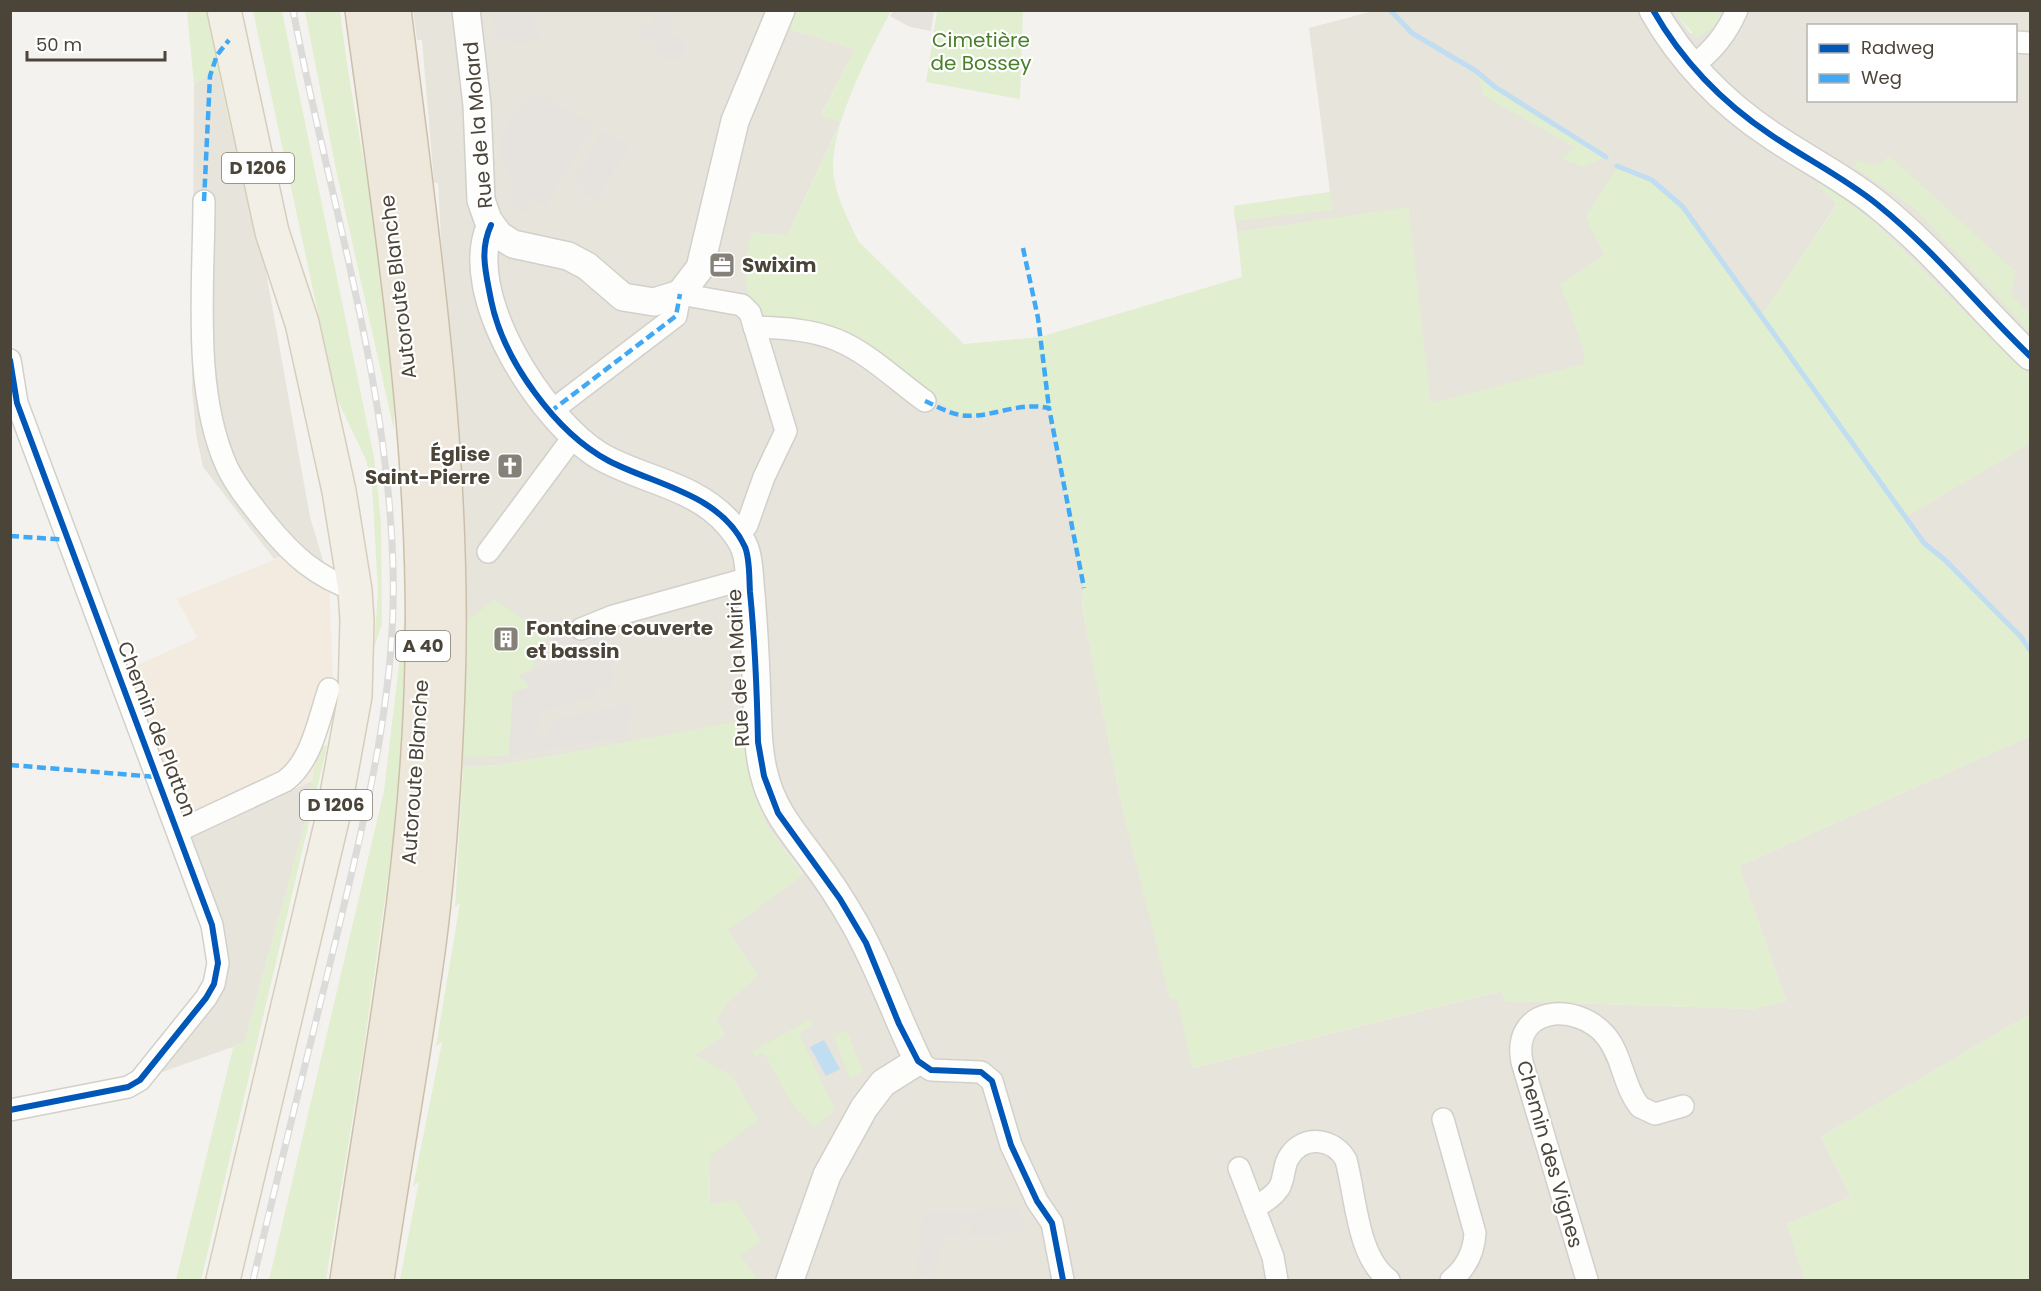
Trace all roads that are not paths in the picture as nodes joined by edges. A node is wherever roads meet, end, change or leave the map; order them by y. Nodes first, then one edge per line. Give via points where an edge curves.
1 (224, 10) edge
2 (246, 10) edge
3 (362, 10) edge
4 (394, 10) edge
5 (466, 10) edge
6 (781, 10) edge
7 (1653, 10) edge
8 (1737, 10) edge
9 (1692, 67) junction
10 (204, 201) dead end
11 (501, 234) junction
12 (680, 294) junction
13 (302, 323) junction
14 (754, 327) junction
15 (2031, 356) edge
16 (10, 360) edge
17 (925, 401) dead end
18 (550, 412) junction
19 (574, 436) junction
20 (738, 536) junction
21 (488, 552) dead end
22 (749, 578) junction
23 (355, 590) junction
24 (581, 629) dead end
25 (329, 689) dead end
26 (178, 831) junction
27 (918, 1061) junction
28 (1683, 1106) dead end
29 (10, 1110) edge
30 (1443, 1119) dead end
31 (1239, 1168) dead end
32 (1254, 1208) junction
33 (223, 1281) edge
34 (347, 1281) edge
35 (377, 1281) edge
36 (790, 1281) edge
37 (1063, 1281) edge
38 (1277, 1281) edge
39 (1389, 1281) edge
40 (1450, 1281) edge
41 (1587, 1281) edge

1 - 13 main road, D 1206 via 272,232
2 - 13 main road, D 1206 via 292,226
3 - 34 highway, Autoroute Blanche / A 40 via 407,355 420,523 423,660 416,796 407,873
4 - 35 highway, Autoroute Blanche / A 40 via 442,452 448,686 429,942
5 - 11 street, Rue de la Molard via 477,105 480,200
6 - 12 street via 735,121 700,268
7 - 9 street
8 - 9 street via 1726,34
9 - 15 street via 1755,124 1829,170 1895,218
10 - 23 street via 205,375 211,416 227,467 248,500 297,559 329,580
11 - 12 street via 578,261 614,291 633,300 654,302
11 - 18 street, Rue de la Mairie via 483,251 492,302 516,363
12 - 14 street via 742,305 750,313
12 - 18 street via 676,316
13 - 23 main road, D 1206 via 339,491
14 - 17 street via 785,328 838,340 859,351
14 - 20 street via 786,431 747,525
16 - 26 street, Chemin de Platton via 17,403
18 - 19 street, Rue de la Mairie
19 - 20 street, Rue de la Mairie via 612,462 663,481 713,509
19 - 21 street
20 - 22 street, Rue de la Mairie via 747,554
22 - 24 street via 613,616
22 - 27 street, Rue de la Mairie via 759,742 768,790 786,826 840,899 866,943
23 - 33 main road, D 1206 via 355,696 346,755
25 - 26 street via 306,756 296,772 285,781
26 - 29 street, Chemin de Platton via 216,938 216,975 206,999 140,1080 128,1087
27 - 36 street via 884,1083 864,1108 826,1174
27 - 37 street via 931,1070 981,1072 989,1077 1011,1145 1037,1201 1052,1223
28 - 41 street, Chemin des Vignes via 1655,1114 1640,1107 1612,1044 1581,1017 1546,1015 1523,1033 1522,1062
30 - 40 street via 1475,1233 1469,1259
31 - 32 street
32 - 38 street via 1273,1257
32 - 39 street via 1280,1186 1293,1151 1310,1142 1329,1143 1346,1160 1369,1256 1377,1271

